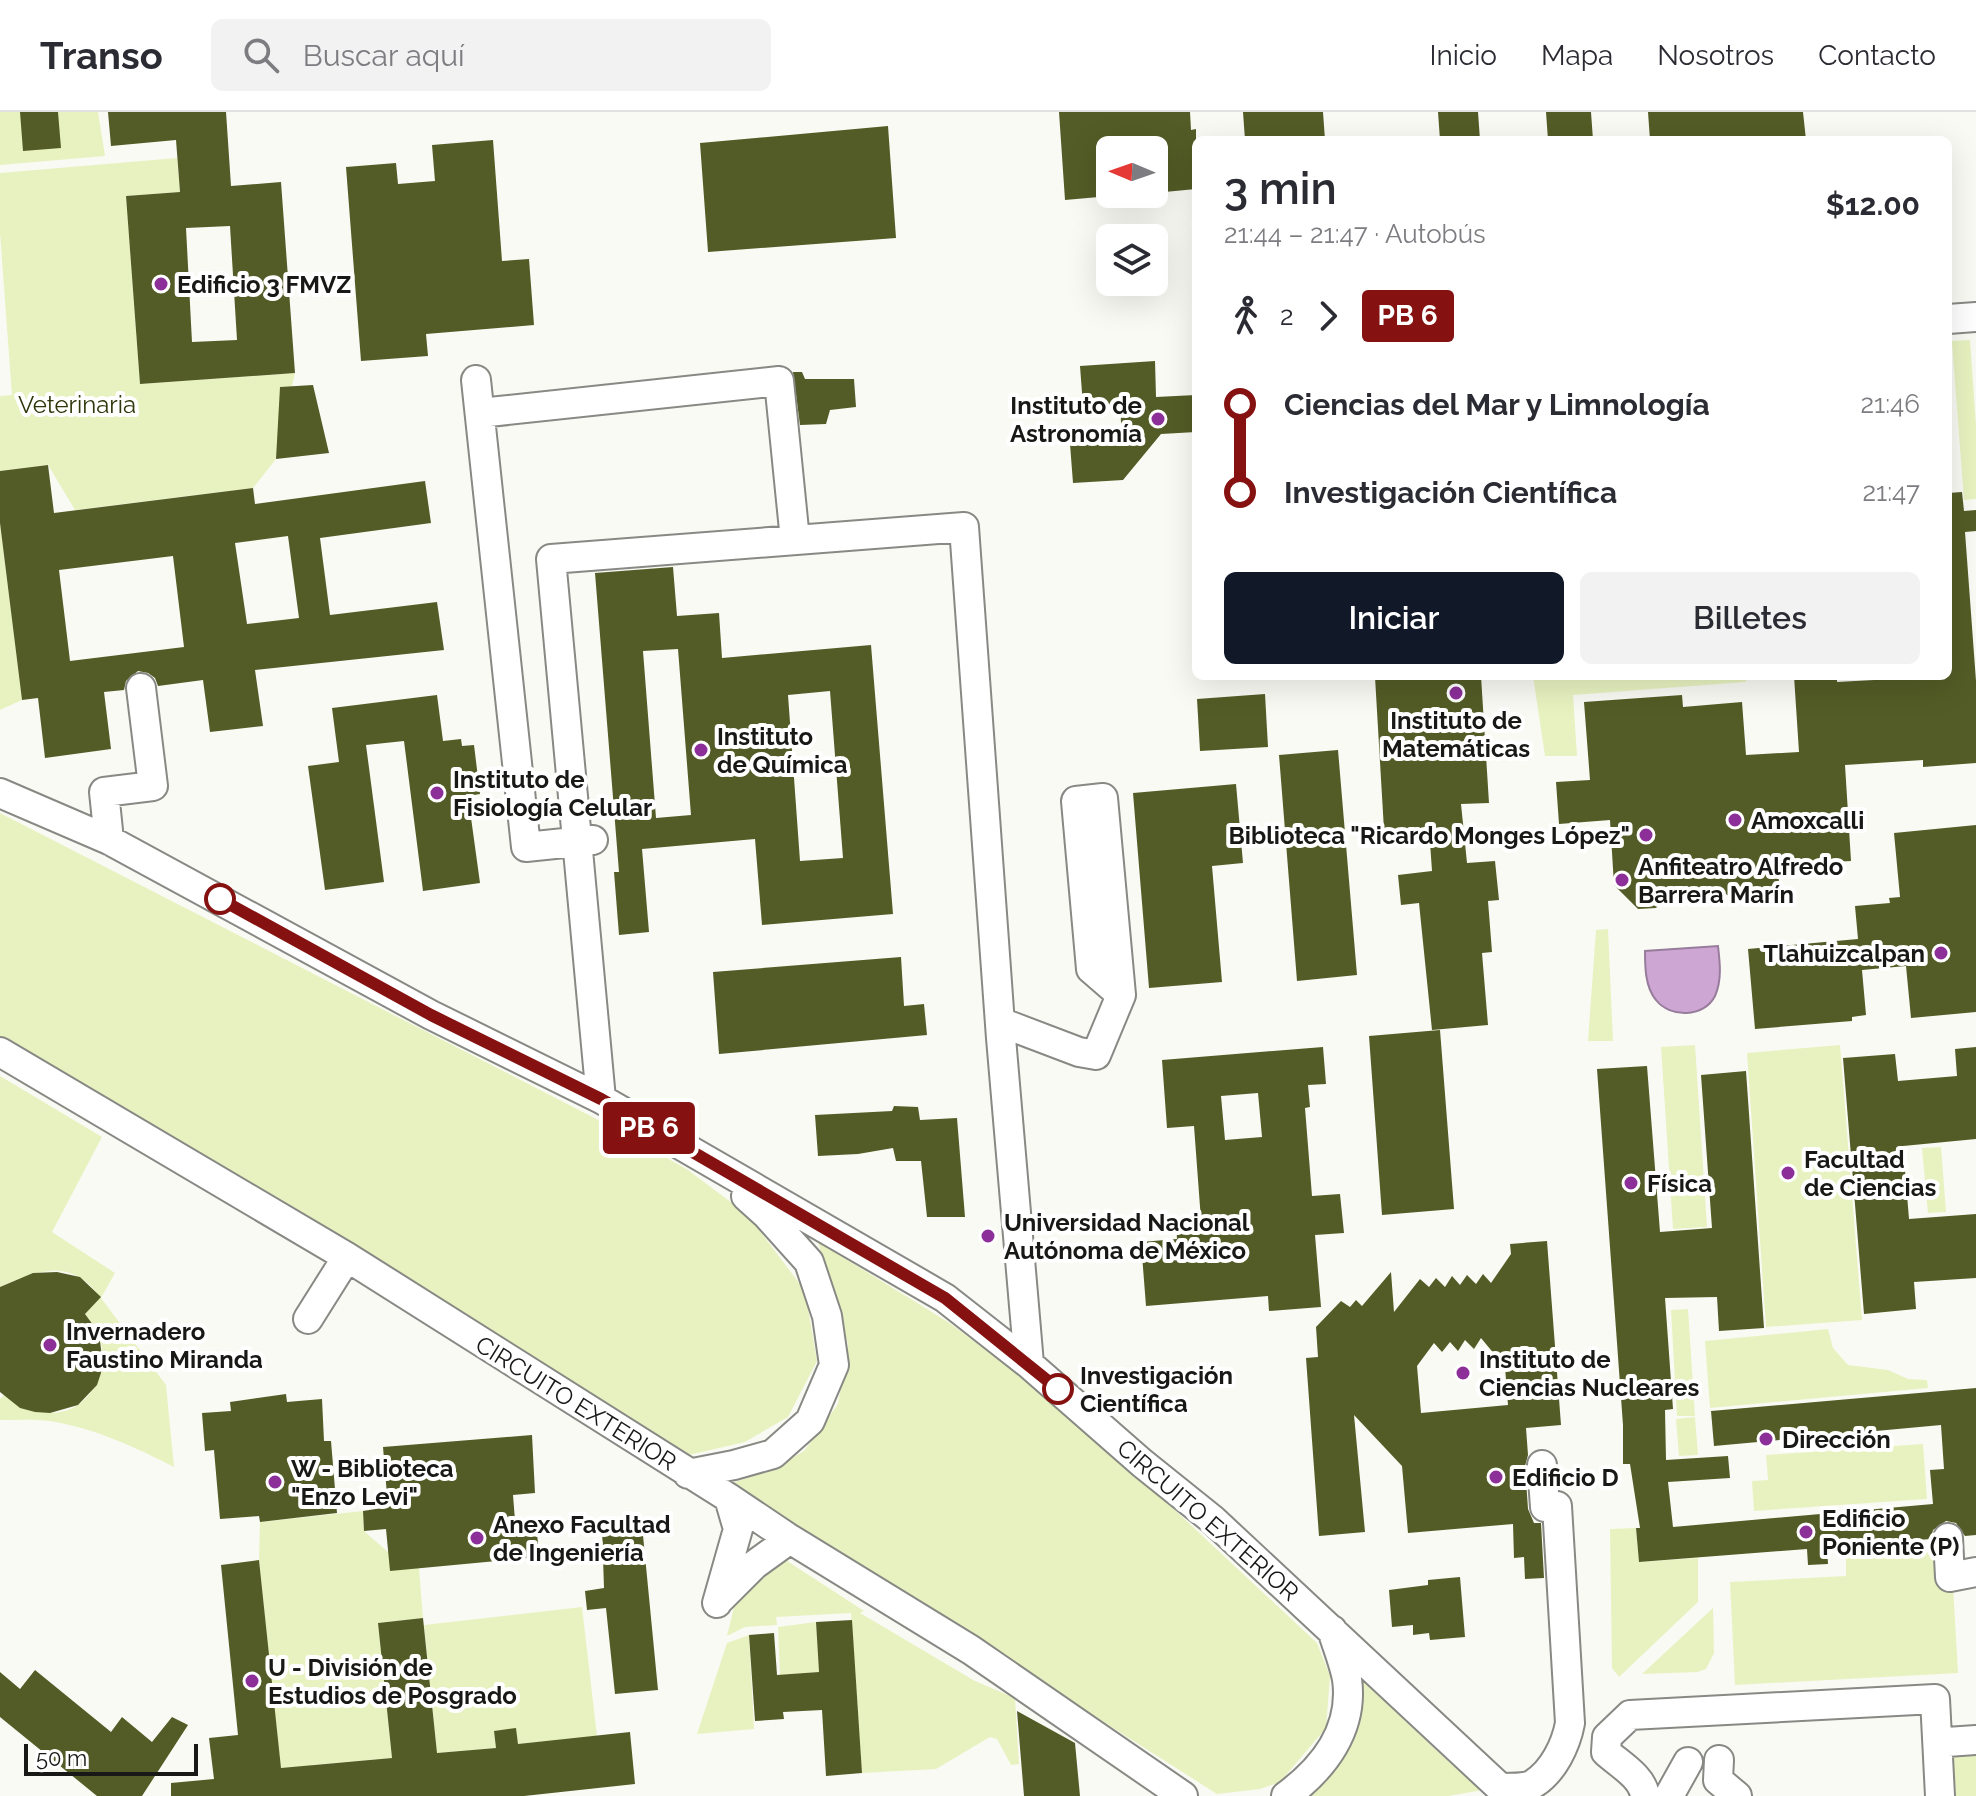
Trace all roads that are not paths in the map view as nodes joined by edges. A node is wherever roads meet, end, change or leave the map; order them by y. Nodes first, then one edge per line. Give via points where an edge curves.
1 (1976, 317) edge
2 (1952, 319) edge
3 (476, 380) dead end
4 (480, 413) junction
5 (795, 540) junction
6 (141, 688) dead end
7 (0, 793) edge
8 (109, 840) junction
9 (576, 842) junction
10 (1121, 995) junction
11 (1000, 1022) junction
12 (0, 1052) edge
13 (601, 1099) junction
14 (699, 1157) junction
15 (347, 1257) junction
16 (308, 1319) dead end
17 (1029, 1364) junction
18 (1542, 1465) dead end
19 (688, 1474) junction
20 (729, 1498) junction
21 (1948, 1538) dead end
22 (790, 1539) junction
23 (1976, 1572) edge
24 (1331, 1628) junction
25 (1976, 1740) edge
26 (1938, 1747) junction
27 (1719, 1760) dead end
28 (1688, 1762) dead end
29 (1505, 1792) edge
30 (1183, 1796) edge
31 (1286, 1796) edge
32 (1645, 1796) edge
33 (1669, 1796) edge
34 (1737, 1796) edge
35 (1940, 1796) edge

1 - 2 street
3 - 4 street
4 - 5 street via 779,381
4 - 9 street via 526,847
5 - 9 street via 551,559
5 - 11 street via 964,527
6 - 8 street via 153,786 104,792
7 - 8 street, CIRCUITO EXTERIOR
8 - 13 street, CIRCUITO EXTERIOR via 431,1015
9 - 13 street
10 - 10 street via 1103,798 1076,801 1091,969
10 - 11 street via 1096,1055
11 - 17 street
12 - 15 street, CIRCUITO EXTERIOR
13 - 14 street, CIRCUITO EXTERIOR
14 - 17 street, CIRCUITO EXTERIOR via 945,1298
14 - 19 street via 766,1214 809,1262 827,1316 834,1365 810,1421 773,1454
15 - 16 street
15 - 19 street, CIRCUITO EXTERIOR
17 - 24 street, CIRCUITO EXTERIOR
18 - 29 street via 1545,1507 1557,1506 1570,1723 1561,1750 1541,1776 1530,1786
19 - 20 street, CIRCUITO EXTERIOR
20 - 22 street, CIRCUITO EXTERIOR
20 - 22 street via 738,1529 717,1603 754,1565
21 - 23 street via 1950,1577
22 - 30 street, CIRCUITO EXTERIOR via 971,1650
24 - 29 street, CIRCUITO EXTERIOR
24 - 31 street via 1347,1677 1342,1731 1330,1754
25 - 26 street
26 - 32 street via 1935,1699 1630,1715 1607,1737 1606,1752 1635,1776
26 - 35 street
27 - 34 street via 1718,1780
28 - 33 street

